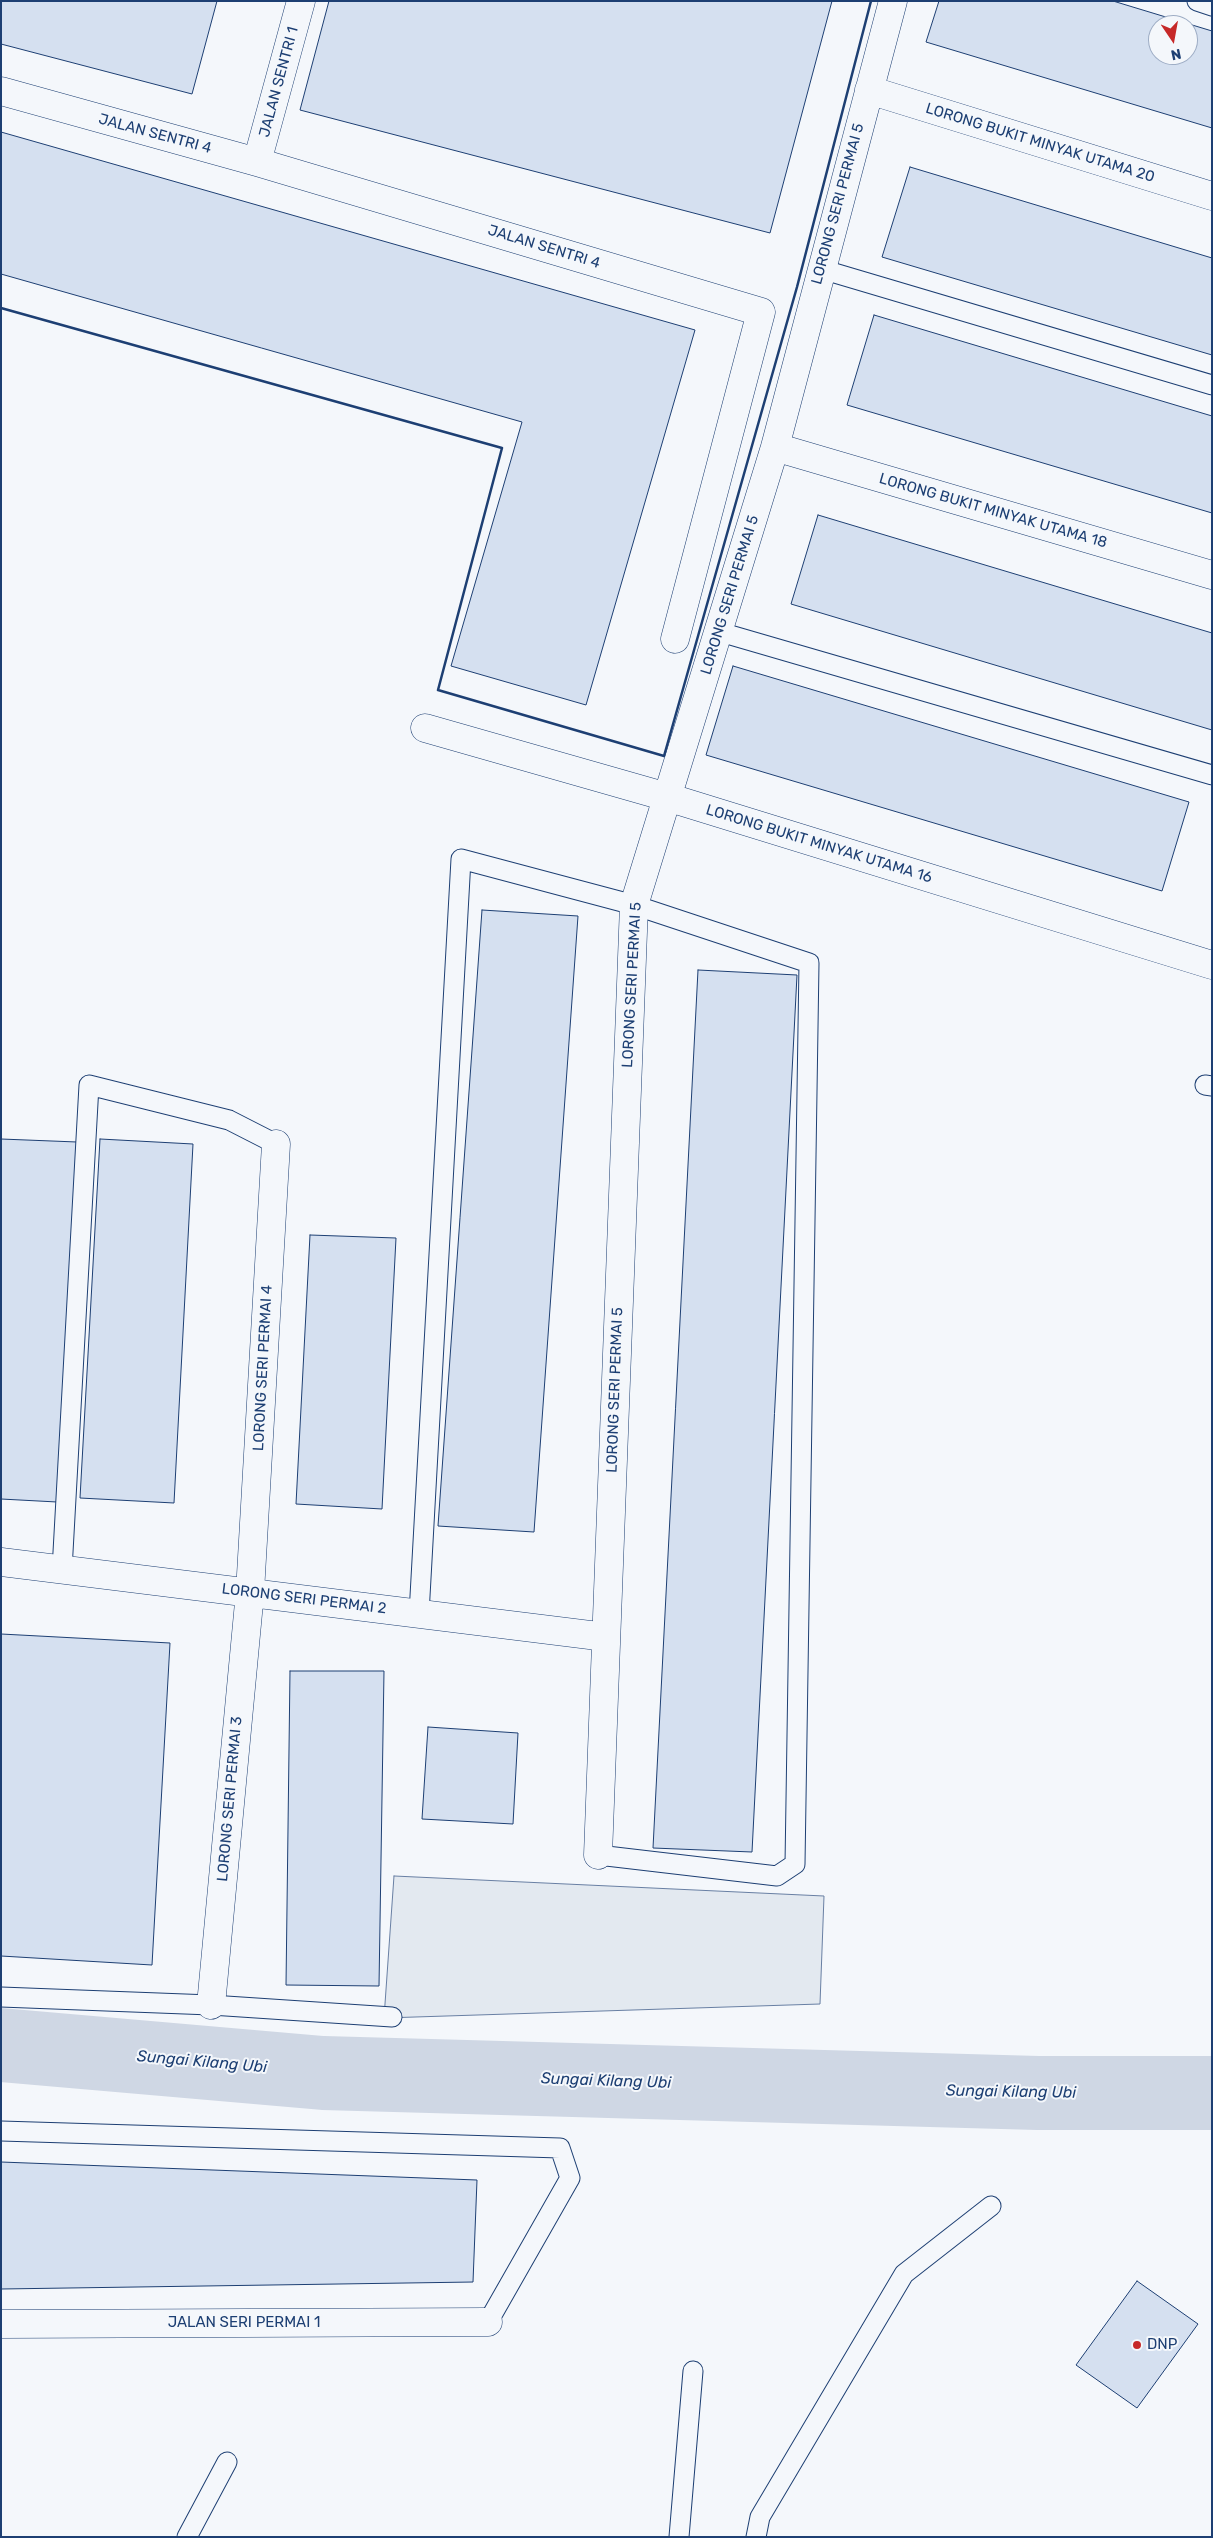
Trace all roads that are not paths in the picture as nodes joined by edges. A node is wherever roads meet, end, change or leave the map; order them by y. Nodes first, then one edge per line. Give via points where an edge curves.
1 (301, 1) edge
2 (893, 1) edge
3 (1198, 1) edge
4 (1212, 6) edge
5 (869, 90) junction
6 (1, 91) edge
7 (257, 162) junction
8 (1212, 196) edge
9 (821, 269) junction
10 (1212, 385) edge
11 (775, 447) junction
12 (1212, 575) edge
13 (720, 632) junction
14 (675, 639) dead end
15 (425, 728) dead end
16 (1212, 775) edge
17 (667, 797) junction
18 (634, 905) junction
19 (1212, 966) edge
20 (276, 1144) joint
21 (1, 1562) edge
22 (62, 1570) junction
23 (250, 1592) junction
24 (420, 1614) junction
25 (606, 1637) junction
26 (598, 1855) joint
27 (1, 1997) edge
28 (211, 2005) junction
29 (392, 2017) dead end
30 (1, 2131) edge
31 (990, 2206) dead end
32 (488, 2322) joint
33 (1, 2324) edge
34 (693, 2370) dead end
35 (227, 2462) dead end
36 (187, 2537) edge
37 (680, 2537) edge
38 (756, 2537) edge

1 - 7 street, JALAN SENTRI 1
2 - 5 street, LORONG SERI PERMAI 5
3 - 4 lane
5 - 8 street, LORONG BUKIT MINYAK UTAMA 20
5 - 9 street, LORONG SERI PERMAI 5
6 - 7 street, JALAN SENTRI 4
7 - 14 street, JALAN SENTRI 4 via 761,312
9 - 10 lane
9 - 11 street, LORONG SERI PERMAI 5
11 - 12 street, LORONG BUKIT MINYAK UTAMA 18
11 - 13 street, LORONG SERI PERMAI 5
13 - 16 lane
13 - 17 street, LORONG SERI PERMAI 5
15 - 17 street, LORONG BUKIT MINYAK UTAMA 16
17 - 18 street, LORONG SERI PERMAI 5
17 - 19 street, LORONG BUKIT MINYAK UTAMA 16
18 - 24 lane via 461,859
18 - 25 street, LORONG SERI PERMAI 5
18 - 26 lane via 809,963 795,1864 777,1876
20 - 22 lane via 229,1120 89,1085
20 - 23 street, LORONG SERI PERMAI 4
21 - 22 street, LORONG SERI PERMAI 2
22 - 23 street, LORONG SERI PERMAI 2
23 - 24 street, LORONG SERI PERMAI 2
23 - 28 street, LORONG SERI PERMAI 3
24 - 25 street, LORONG SERI PERMAI 2
25 - 26 street, LORONG SERI PERMAI 5
27 - 28 lane
28 - 29 lane
30 - 32 lane via 560,2148 570,2178
31 - 38 lane via 904,2274 760,2517
32 - 33 street, JALAN SERI PERMAI 1
34 - 37 lane
35 - 36 lane

